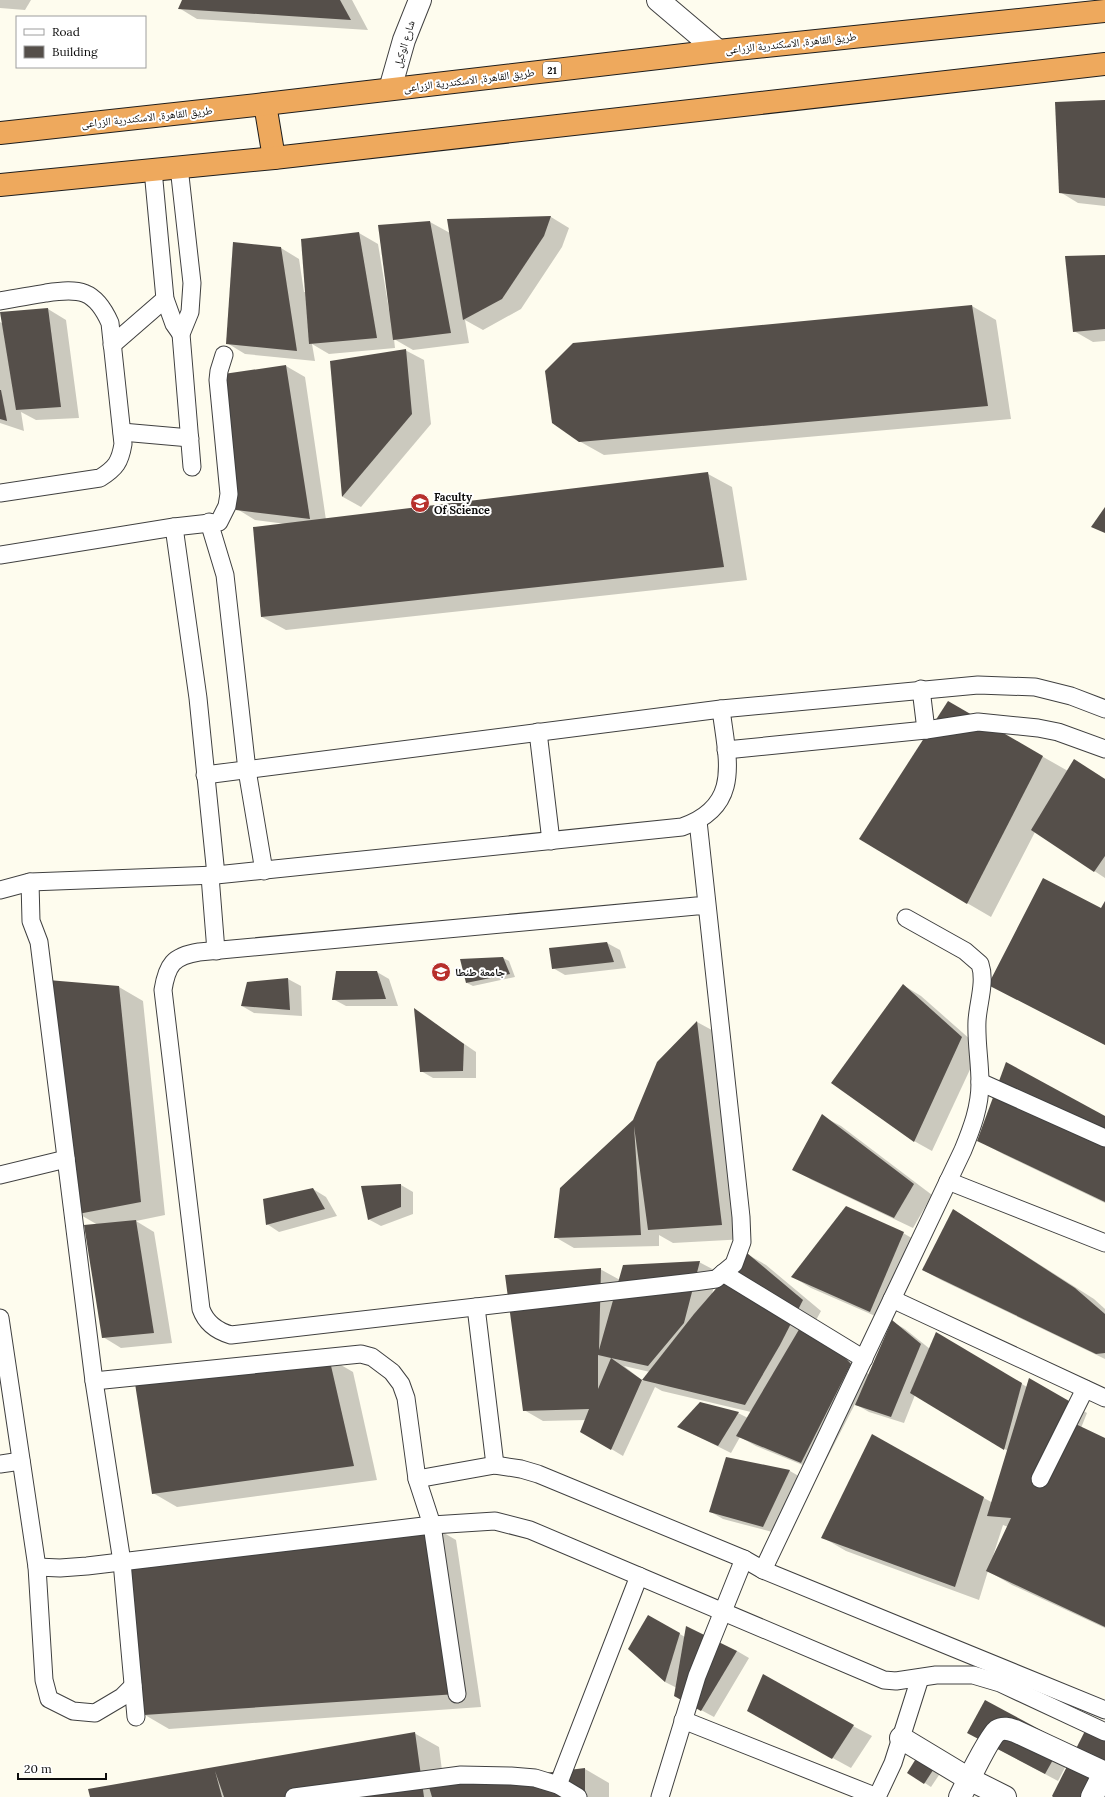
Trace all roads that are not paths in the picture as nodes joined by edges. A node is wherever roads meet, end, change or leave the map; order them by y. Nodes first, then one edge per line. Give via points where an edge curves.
1 (420, 0) edge
2 (658, 0) edge
3 (1105, 11) edge
4 (718, 51) junction
5 (1105, 64) edge
6 (390, 89) junction
7 (265, 104) junction
8 (0, 133) edge
9 (274, 158) junction
10 (179, 167) junction
11 (153, 170) junction
12 (0, 185) edge
13 (165, 299) junction
14 (0, 301) edge
15 (181, 334) junction
16 (112, 345) junction
17 (224, 355) dead end
18 (122, 432) junction
19 (190, 438) junction
20 (192, 467) dead end
21 (0, 493) edge
22 (209, 522) junction
23 (174, 527) junction
24 (0, 555) edge
25 (921, 689) junction
26 (720, 709) junction
27 (1105, 709) edge
28 (926, 730) junction
29 (538, 732) junction
30 (1105, 749) edge
31 (726, 750) junction
32 (247, 770) junction
33 (205, 776) junction
34 (698, 821) junction
35 (551, 841) junction
36 (264, 871) junction
37 (213, 876) junction
38 (30, 882) junction
39 (0, 890) edge
40 (707, 905) junction
41 (906, 918) dead end
42 (216, 951) junction
43 (980, 1082) junction
44 (1105, 1138) edge
45 (66, 1159) junction
46 (0, 1175) edge
47 (948, 1181) junction
48 (1105, 1243) edge
49 (723, 1273) junction
50 (892, 1299) junction
51 (476, 1307) junction
52 (0, 1318) edge
53 (864, 1359) junction
54 (94, 1382) junction
55 (1085, 1389) junction
56 (1105, 1398) edge
57 (21, 1461) junction
58 (0, 1464) edge
59 (495, 1465) junction
60 (417, 1479) junction
61 (1040, 1480) dead end
62 (432, 1525) junction
63 (744, 1559) junction
64 (122, 1562) junction
65 (37, 1567) junction
66 (763, 1570) junction
67 (639, 1576) junction
68 (723, 1612) junction
69 (920, 1678) junction
70 (134, 1686) junction
71 (457, 1694) dead end
72 (1105, 1710) edge
73 (136, 1717) dead end
74 (683, 1720) junction
75 (1105, 1732) edge
76 (901, 1738) junction
77 (1105, 1773) edge
78 (558, 1785) junction
79 (964, 1788) edge
80 (294, 1797) edge
81 (578, 1797) edge
82 (660, 1797) edge
83 (877, 1797) edge
84 (1005, 1797) edge
85 (1092, 1797) edge

1 - 6 street, شارع الوكيل via 404,40
2 - 4 street
3 - 4 highway, طريق القاهرة, الاسكندرية الزراعى / 21
4 - 6 highway, طريق القاهرة, الاسكندرية الزراعى / 21
5 - 9 highway
6 - 7 highway, طريق القاهرة, الاسكندرية الزراعى / 21
7 - 8 highway, طريق القاهرة, الاسكندرية الزراعى / 21
7 - 9 highway
9 - 10 highway
10 - 11 highway
10 - 15 lane via 192,282 190,312
11 - 12 highway
11 - 13 lane
13 - 15 lane via 174,324
13 - 16 lane
14 - 16 lane via 66,290 81,292 94,298 104,309 110,323
15 - 19 lane
16 - 18 lane
17 - 22 lane via 218,371 218,380 229,494 227,506 219,522
18 - 19 lane
18 - 21 lane via 120,458 112,470 100,478
19 - 20 lane
22 - 23 lane
22 - 32 lane via 225,575
23 - 24 lane
23 - 33 lane via 198,698
25 - 26 lane
25 - 27 lane via 978,685 1035,687 1071,696
25 - 28 lane
26 - 29 lane
26 - 31 lane
28 - 30 lane via 978,722 1018,725 1058,732
28 - 31 lane
29 - 32 lane
29 - 35 lane
31 - 34 lane via 726,785 720,800 711,812
32 - 33 lane
32 - 36 lane
33 - 37 lane
34 - 35 lane via 682,827
34 - 40 lane
35 - 36 lane
36 - 37 lane
37 - 38 lane
37 - 42 lane
38 - 39 lane
38 - 45 lane via 31,921 39,942
40 - 42 lane
40 - 49 lane via 741,1217 742,1242 734,1264
41 - 43 lane via 965,951 980,964 982,983 977,1023
42 - 51 lane via 188,954 178,958 166,972 163,990 203,1316 214,1328 231,1335
43 - 44 lane
43 - 47 lane via 972,1128
45 - 46 lane
45 - 54 lane
47 - 48 lane
47 - 50 lane
49 - 51 lane via 716,1279
49 - 53 lane
50 - 53 lane
50 - 55 lane
51 - 59 lane
52 - 57 lane
53 - 66 lane
54 - 60 lane via 337,1356 361,1354 372,1357 392,1372 406,1398
54 - 64 lane
55 - 56 lane
55 - 61 lane
57 - 58 lane
57 - 65 lane
59 - 60 lane
59 - 63 lane via 538,1474
60 - 62 lane
62 - 64 lane
62 - 67 lane via 495,1521 513,1524
62 - 71 lane
63 - 66 lane
63 - 68 lane
64 - 65 lane via 60,1568
64 - 70 lane
65 - 70 lane via 44,1680 48,1699 72,1711 95,1713 122,1697
66 - 72 lane
67 - 68 lane
67 - 78 lane
68 - 69 lane via 884,1680
68 - 74 lane via 697,1676
69 - 75 lane via 936,1675 986,1678
69 - 76 lane
70 - 73 lane
74 - 82 lane
74 - 83 lane
76 - 79 street
76 - 83 lane via 893,1763
77 - 79 street via 1008,1728 1001,1729 992,1737
77 - 85 street
78 - 80 lane via 535,1778 461,1775
78 - 81 lane
79 - 84 street

